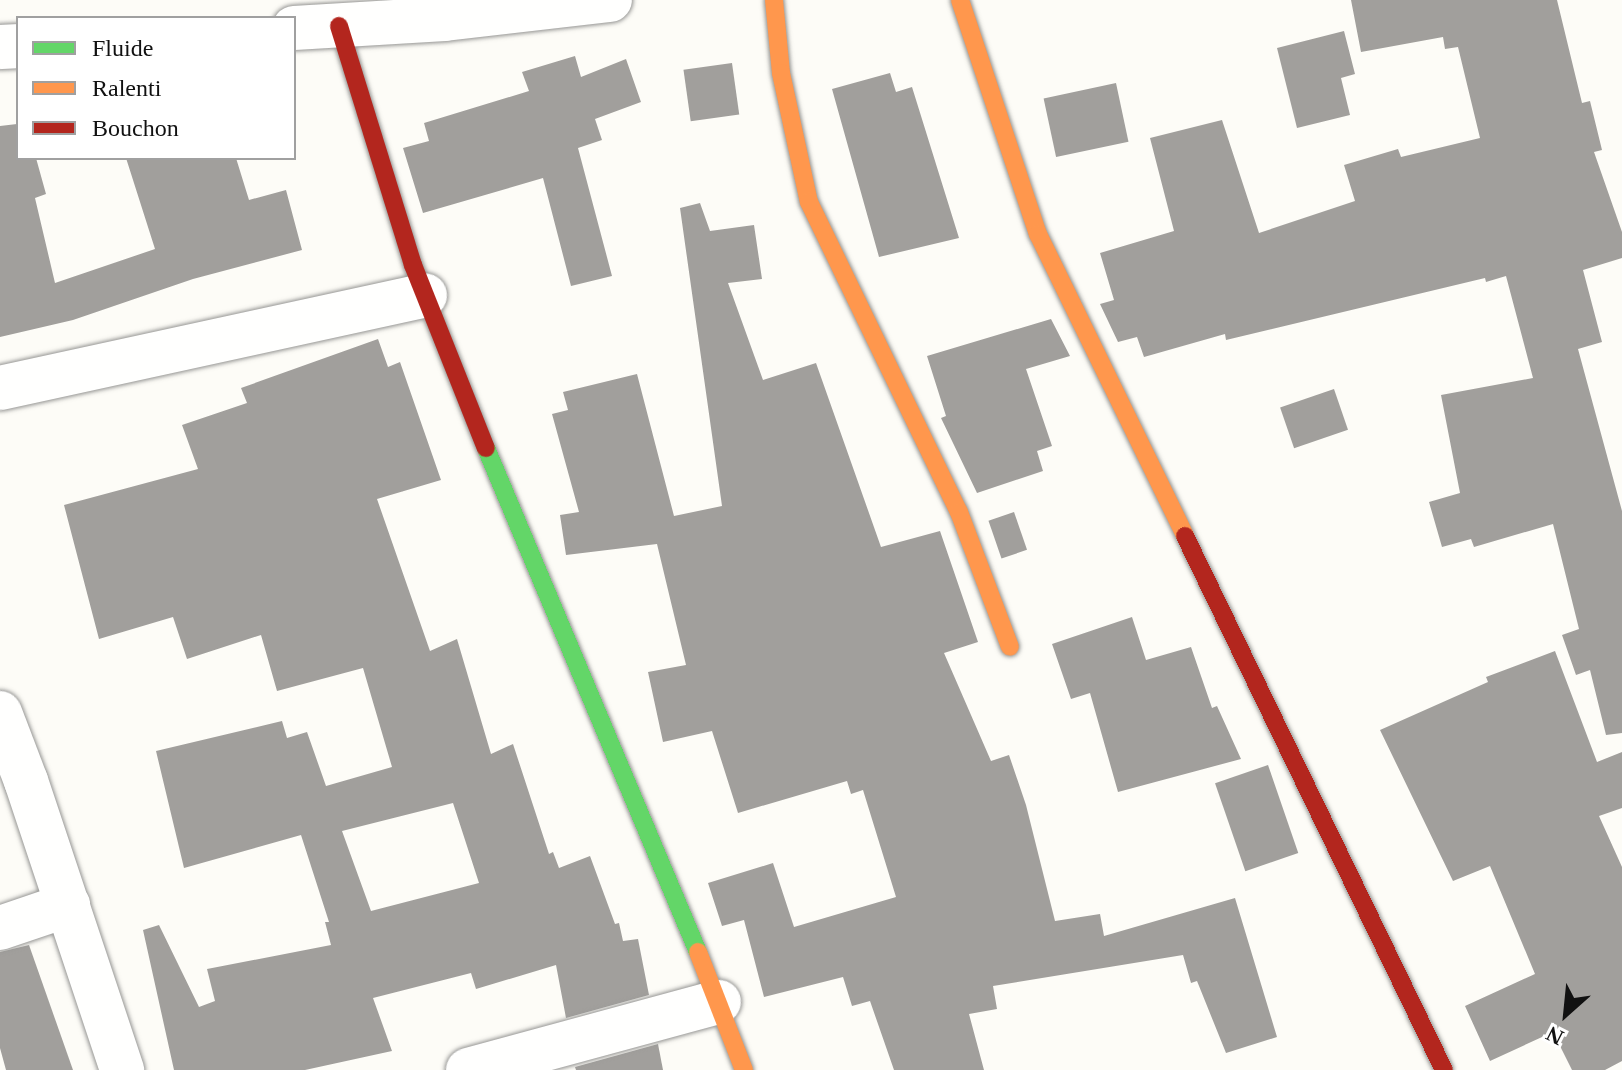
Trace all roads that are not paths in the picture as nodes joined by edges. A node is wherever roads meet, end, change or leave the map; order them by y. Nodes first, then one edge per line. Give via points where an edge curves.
1 (610, 0) edge
2 (774, 0) edge
3 (960, 0) edge
4 (442, 9) edge
5 (339, 26) junction
6 (296, 28) edge
7 (425, 295) junction
8 (0, 388) edge
9 (1010, 647) dead end
10 (0, 713) edge
11 (68, 905) junction
12 (0, 928) edge
13 (719, 1002) junction
14 (122, 1070) edge
15 (468, 1070) edge
16 (744, 1070) edge
17 (1444, 1070) edge

1 - 4 street
2 - 9 street via 781,73 809,202 959,512
3 - 17 street via 1038,234
4 - 5 street
5 - 6 street
5 - 7 street
7 - 8 street
7 - 13 street
10 - 11 street
11 - 12 street
11 - 14 street
13 - 15 street
13 - 16 street

